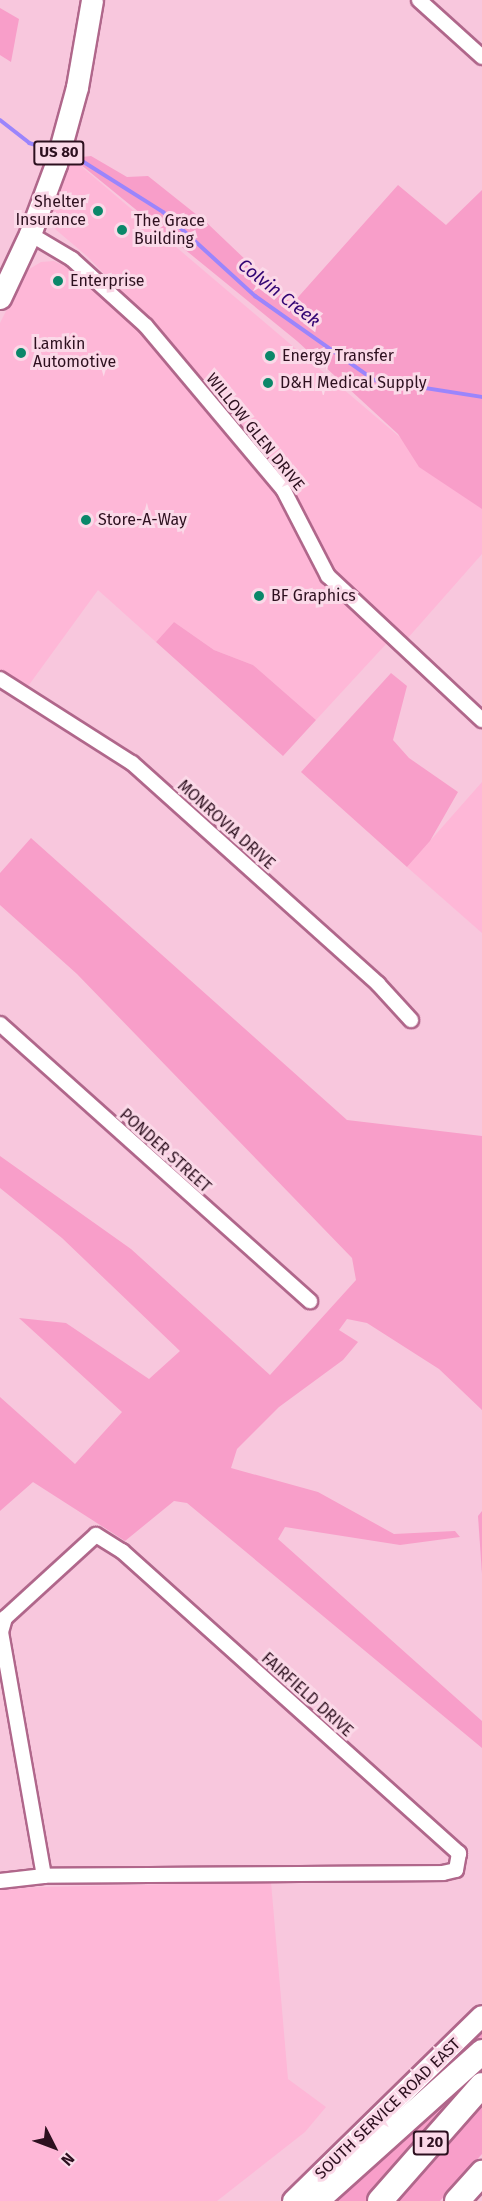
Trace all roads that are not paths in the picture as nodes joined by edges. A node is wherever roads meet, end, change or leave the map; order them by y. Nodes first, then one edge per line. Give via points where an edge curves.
1 (92, 0) edge
2 (419, 0) edge
3 (482, 57) edge
4 (30, 234) junction
5 (0, 298) edge
6 (0, 679) edge
7 (482, 720) edge
8 (411, 1020) dead end
9 (0, 1024) edge
10 (310, 1301) dead end
11 (44, 1876) junction
12 (0, 1881) edge
13 (482, 2016) edge
14 (482, 2052) edge
15 (482, 2085) edge
16 (482, 2173) edge
17 (293, 2201) edge
18 (316, 2201) edge
19 (380, 2201) edge
20 (457, 2201) edge

1 - 4 main road, US 80 via 69,117
2 - 3 street
4 - 5 main road, US 80
4 - 7 street, WILLOW GLEN DRIVE via 72,259 146,327 283,489 328,576
6 - 8 street, MONROVIA DRIVE via 132,763 378,984
9 - 10 street, PONDER STREET
11 - 11 street, FAIRFIELD DRIVE via 443,1874 456,1870 459,1853 122,1551 96,1535 4,1618 1,1632
11 - 12 street, FAIRFIELD DRIVE
13 - 17 main road, SOUTH SERVICE ROAD EAST
14 - 18 highway
15 - 19 highway, I 20
16 - 20 highway

